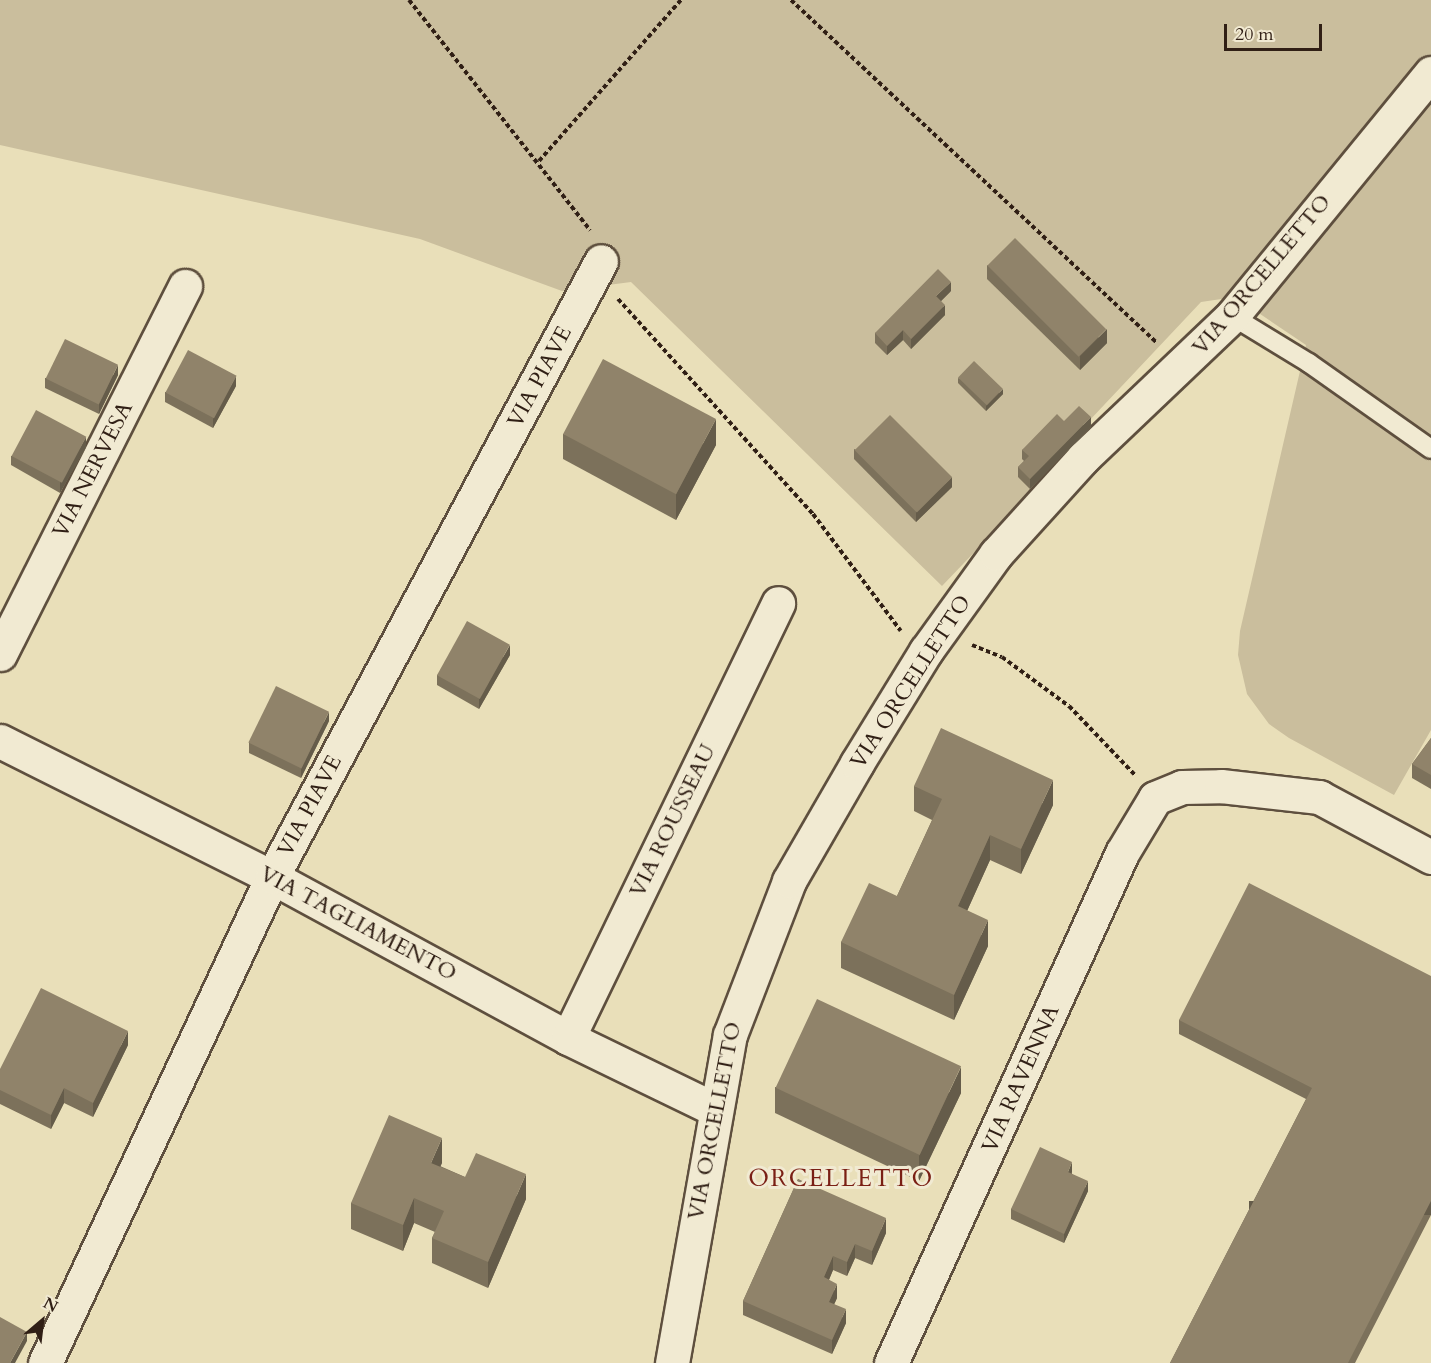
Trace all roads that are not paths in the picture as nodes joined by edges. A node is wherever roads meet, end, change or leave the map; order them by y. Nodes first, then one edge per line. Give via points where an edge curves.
1 (1431, 73) edge
2 (601, 261) road end
3 (185, 286) dead end
4 (1232, 316) junction
5 (1431, 449) edge
6 (778, 603) dead end
7 (0, 654) edge
8 (0, 741) edge
9 (1431, 857) edge
10 (272, 877) junction
11 (568, 1038) junction
12 (714, 1109) junction
13 (681, 1359) edge
14 (45, 1363) edge
15 (891, 1363) edge

1 - 4 street, VIA ORCELLETTO
2 - 10 street, VIA PIAVE
3 - 7 street, VIA NERVESA
4 - 5 lane via 1309,363
4 - 12 street, VIA ORCELLETTO via 1037,507 926,651 789,881 730,1035
6 - 11 street, VIA ROUSSEAU
8 - 10 street, VIA TAGLIAMENTO
9 - 15 street, VIA RAVENNA via 1319,797 1221,786 1182,787 1155,798 1122,853
10 - 11 street, VIA TAGLIAMENTO
10 - 14 street, VIA PIAVE
11 - 12 street, VIA TAGLIAMENTO
12 - 13 street, VIA ORCELLETTO

